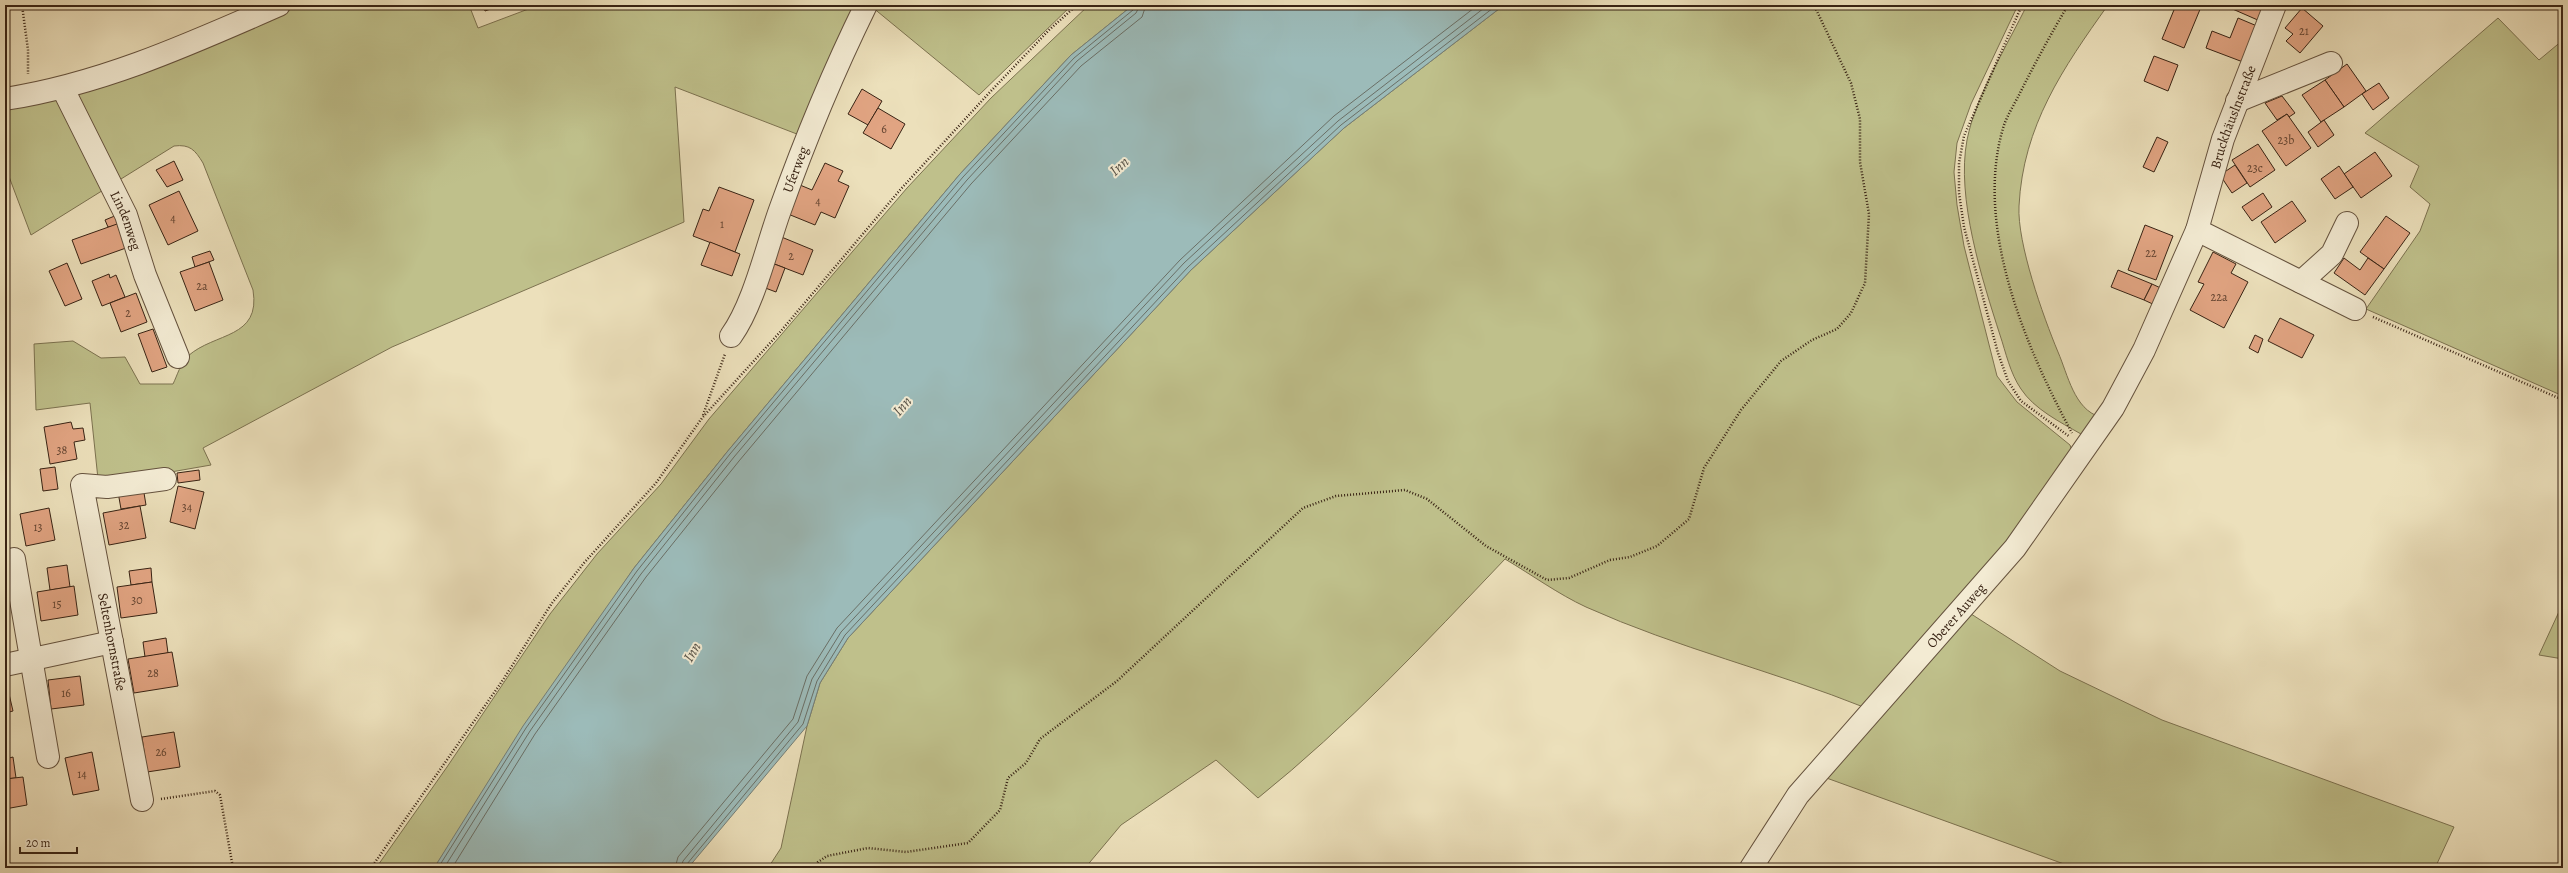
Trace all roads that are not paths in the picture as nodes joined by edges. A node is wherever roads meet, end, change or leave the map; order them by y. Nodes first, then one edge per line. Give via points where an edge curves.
1 (279, 5) edge
2 (866, 5) edge
3 (2275, 5) edge
4 (2331, 63) dead end
5 (63, 89) junction
6 (5, 99) edge
7 (2237, 101) junction
8 (2347, 223) dead end
9 (2197, 230) junction
10 (2301, 282) junction
11 (2355, 309) road end
12 (731, 336) road end
13 (2144, 350) joint
14 (178, 357) dead end
15 (165, 479) dead end
16 (14, 559) dead end
17 (112, 642) junction
18 (31, 661) junction
19 (5, 665) edge
20 (48, 757) dead end
21 (142, 800) road end
22 (1751, 868) edge

1 - 5 street via 157,58
2 - 12 street, Uferweg via 811,126 763,256 747,308
3 - 7 street, Bruckhäuslnstraße
4 - 7 street
5 - 6 street
5 - 14 street, Lindenweg via 126,215 145,275
7 - 9 street, Bruckhäuslnstraße
8 - 10 street via 2332,254
9 - 10 street
9 - 13 street, Bruckhäuslnstraße
10 - 11 street
13 - 22 street, Oberer Auweg via 2113,408 2014,548 1798,795
15 - 17 street, Seltenhornstraße via 107,487 82,485
16 - 18 street
17 - 18 street
17 - 21 street, Seltenhornstraße
18 - 19 street
18 - 20 street

